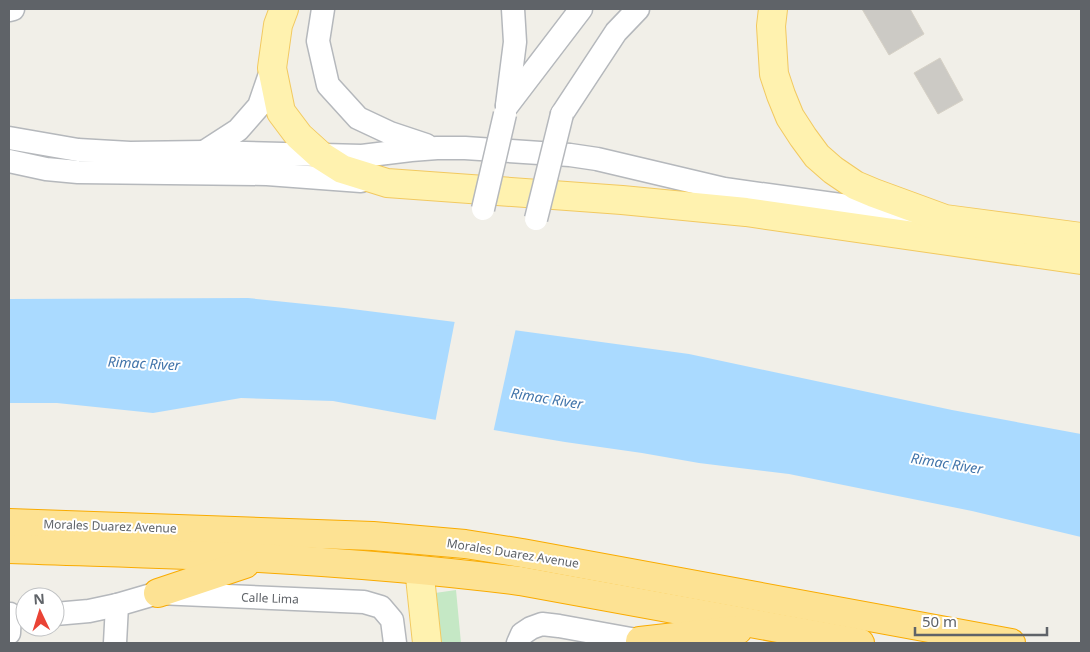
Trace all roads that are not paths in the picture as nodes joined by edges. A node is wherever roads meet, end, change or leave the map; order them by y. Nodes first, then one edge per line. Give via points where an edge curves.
1 (13, 9) edge
2 (284, 9) edge
3 (322, 9) edge
4 (513, 9) edge
5 (580, 9) edge
6 (638, 9) edge
7 (772, 9) edge
8 (9, 10) edge
9 (272, 68) junction
10 (506, 110) junction
11 (9, 138) edge
12 (437, 148) junction
13 (204, 152) junction
14 (320, 155) junction
15 (9, 161) edge
16 (387, 183) junction
17 (482, 209) dead end
18 (536, 219) dead end
19 (945, 219) junction
20 (1081, 237) edge
21 (1081, 260) edge
22 (9, 522) edge
23 (9, 549) edge
24 (260, 558) junction
25 (420, 577) dead end
26 (158, 593) junction
27 (117, 605) junction
28 (65, 613) edge
29 (768, 626) junction
30 (647, 642) edge
31 (115, 643) edge
32 (395, 643) edge
33 (427, 643) edge
34 (518, 643) edge
35 (860, 643) edge
36 (1011, 643) edge

1 - 8 street
2 - 9 main road via 278,25
3 - 12 street via 318,41 328,85 358,118 390,133
4 - 10 street via 515,42
5 - 10 street
6 - 18 street, bridge via 616,32 562,114
7 - 19 main road via 774,74 790,117 817,156 855,185
9 - 13 street via 258,106 238,130
9 - 14 main road via 281,112 299,136
10 - 17 street, bridge
11 - 13 street via 78,150
12 - 14 street via 362,156
12 - 19 street via 570,155 724,189
13 - 14 street
14 - 16 main road via 342,168
15 - 16 street via 78,172 267,174
16 - 21 main road via 746,212
19 - 20 main road
22 - 36 highway, Morales Duarez Avenue via 373,536 465,544
23 - 24 highway
24 - 26 highway
24 - 29 highway via 520,581
25 - 33 main road
26 - 27 street, Calle Lima
26 - 32 street, Calle Lima via 364,602 381,607 392,620
27 - 28 street, Calle Lima
27 - 31 street
29 - 30 highway
29 - 35 highway
30 - 34 street via 542,624 522,634

